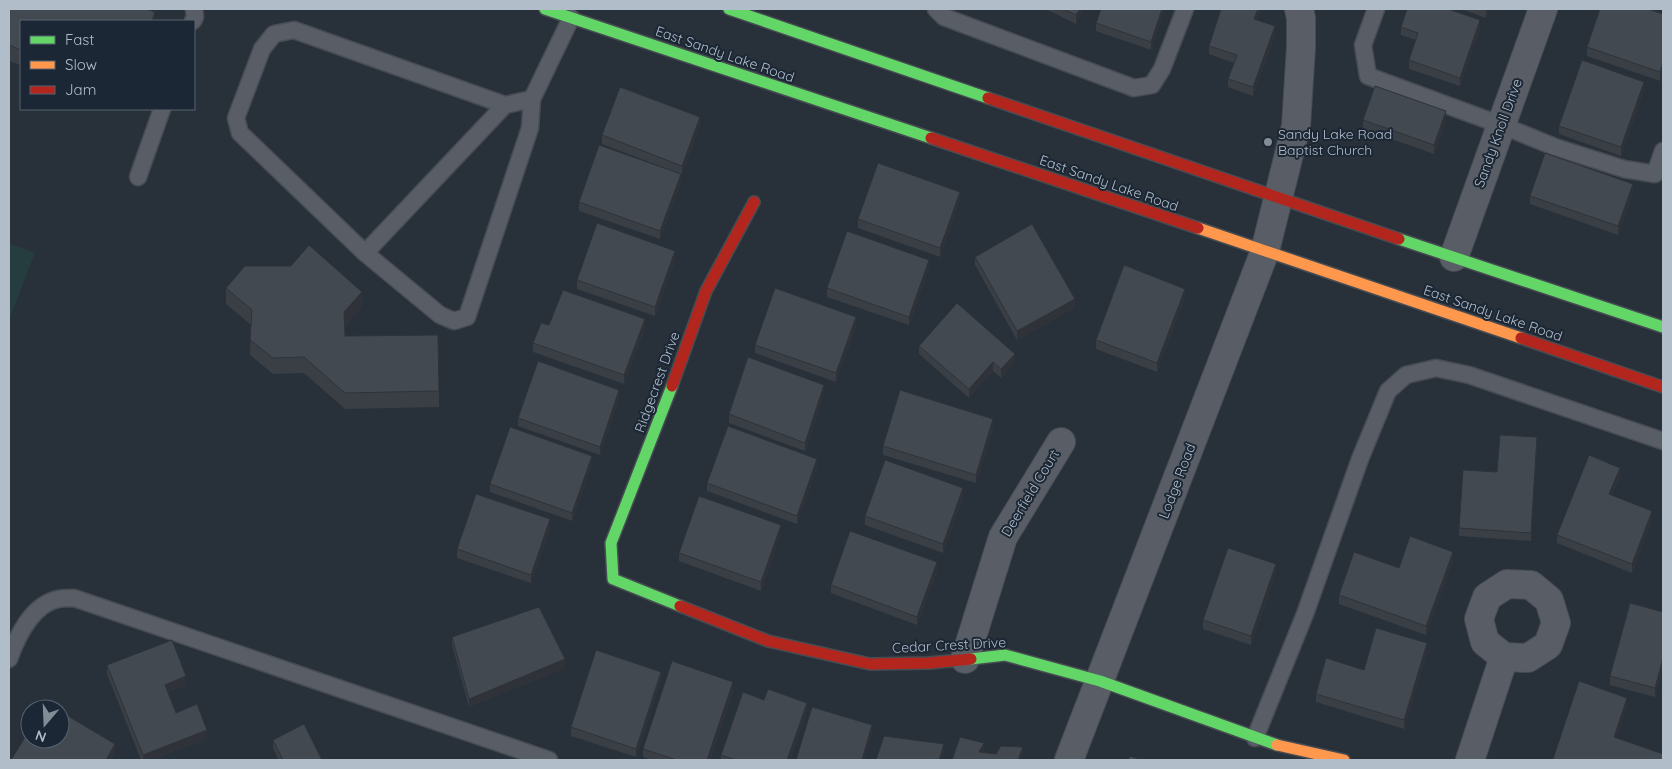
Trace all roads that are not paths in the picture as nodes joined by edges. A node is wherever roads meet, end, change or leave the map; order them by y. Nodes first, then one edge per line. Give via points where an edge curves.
1 (545, 9) edge
2 (730, 9) edge
3 (936, 9) edge
4 (1185, 9) edge
5 (1299, 9) edge
6 (1376, 9) edge
7 (1543, 9) edge
8 (572, 13) edge
9 (532, 99) junction
10 (505, 106) junction
11 (162, 110) edge
12 (1501, 125) junction
13 (1663, 151) edge
14 (138, 177) dead end
15 (1279, 200) junction
16 (754, 202) dead end
17 (1265, 251) junction
18 (364, 254) junction
19 (1454, 257) junction
20 (1663, 327) edge
21 (1663, 387) edge
22 (1663, 441) edge
23 (1061, 442) dead end
24 (613, 579) joint
25 (1504, 657) dead end
26 (9, 659) edge
27 (965, 659) junction
28 (1100, 681) junction
29 (1255, 738) junction
30 (518, 755) edge
31 (549, 760) edge
32 (1070, 760) edge
33 (1344, 760) edge
34 (1470, 760) edge

1 - 8 main road, East Sandy Lake Road
2 - 15 main road
3 - 4 lane via 944,17 1134,88 1152,85 1162,69
5 - 15 street, Lodge Road via 1301,47 1296,126
6 - 12 lane via 1363,45 1368,76
7 - 12 street, Sandy Knoll Drive
8 - 9 lane
8 - 17 main road, East Sandy Lake Road
9 - 10 lane
9 - 18 lane via 530,128 467,318 454,321 440,315
10 - 18 lane
10 - 18 lane via 294,30 274,34 262,48 236,118 240,133
11 - 14 lane
12 - 13 lane via 1555,147 1624,169 1655,174
12 - 19 street, Sandy Knoll Drive
15 - 17 street, Lodge Road
15 - 19 main road
16 - 24 main road, Ridgecrest Drive via 706,291 612,543
17 - 21 main road, East Sandy Lake Road
17 - 28 street, Lodge Road
19 - 20 main road
22 - 29 lane via 1469,376 1436,368 1406,375 1388,391
23 - 27 street, Deerfield Court via 1003,537
24 - 27 main road, Cedar Crest Drive via 768,641 870,664
25 - 34 street
26 - 30 lane via 22,629 39,608 56,600 74,598
27 - 28 main road, Cedar Crest Drive via 1005,655
28 - 29 main road, Cedar Crest Drive
28 - 32 street, Lodge Road
29 - 33 main road, Cedar Crest Drive
30 - 31 lane

